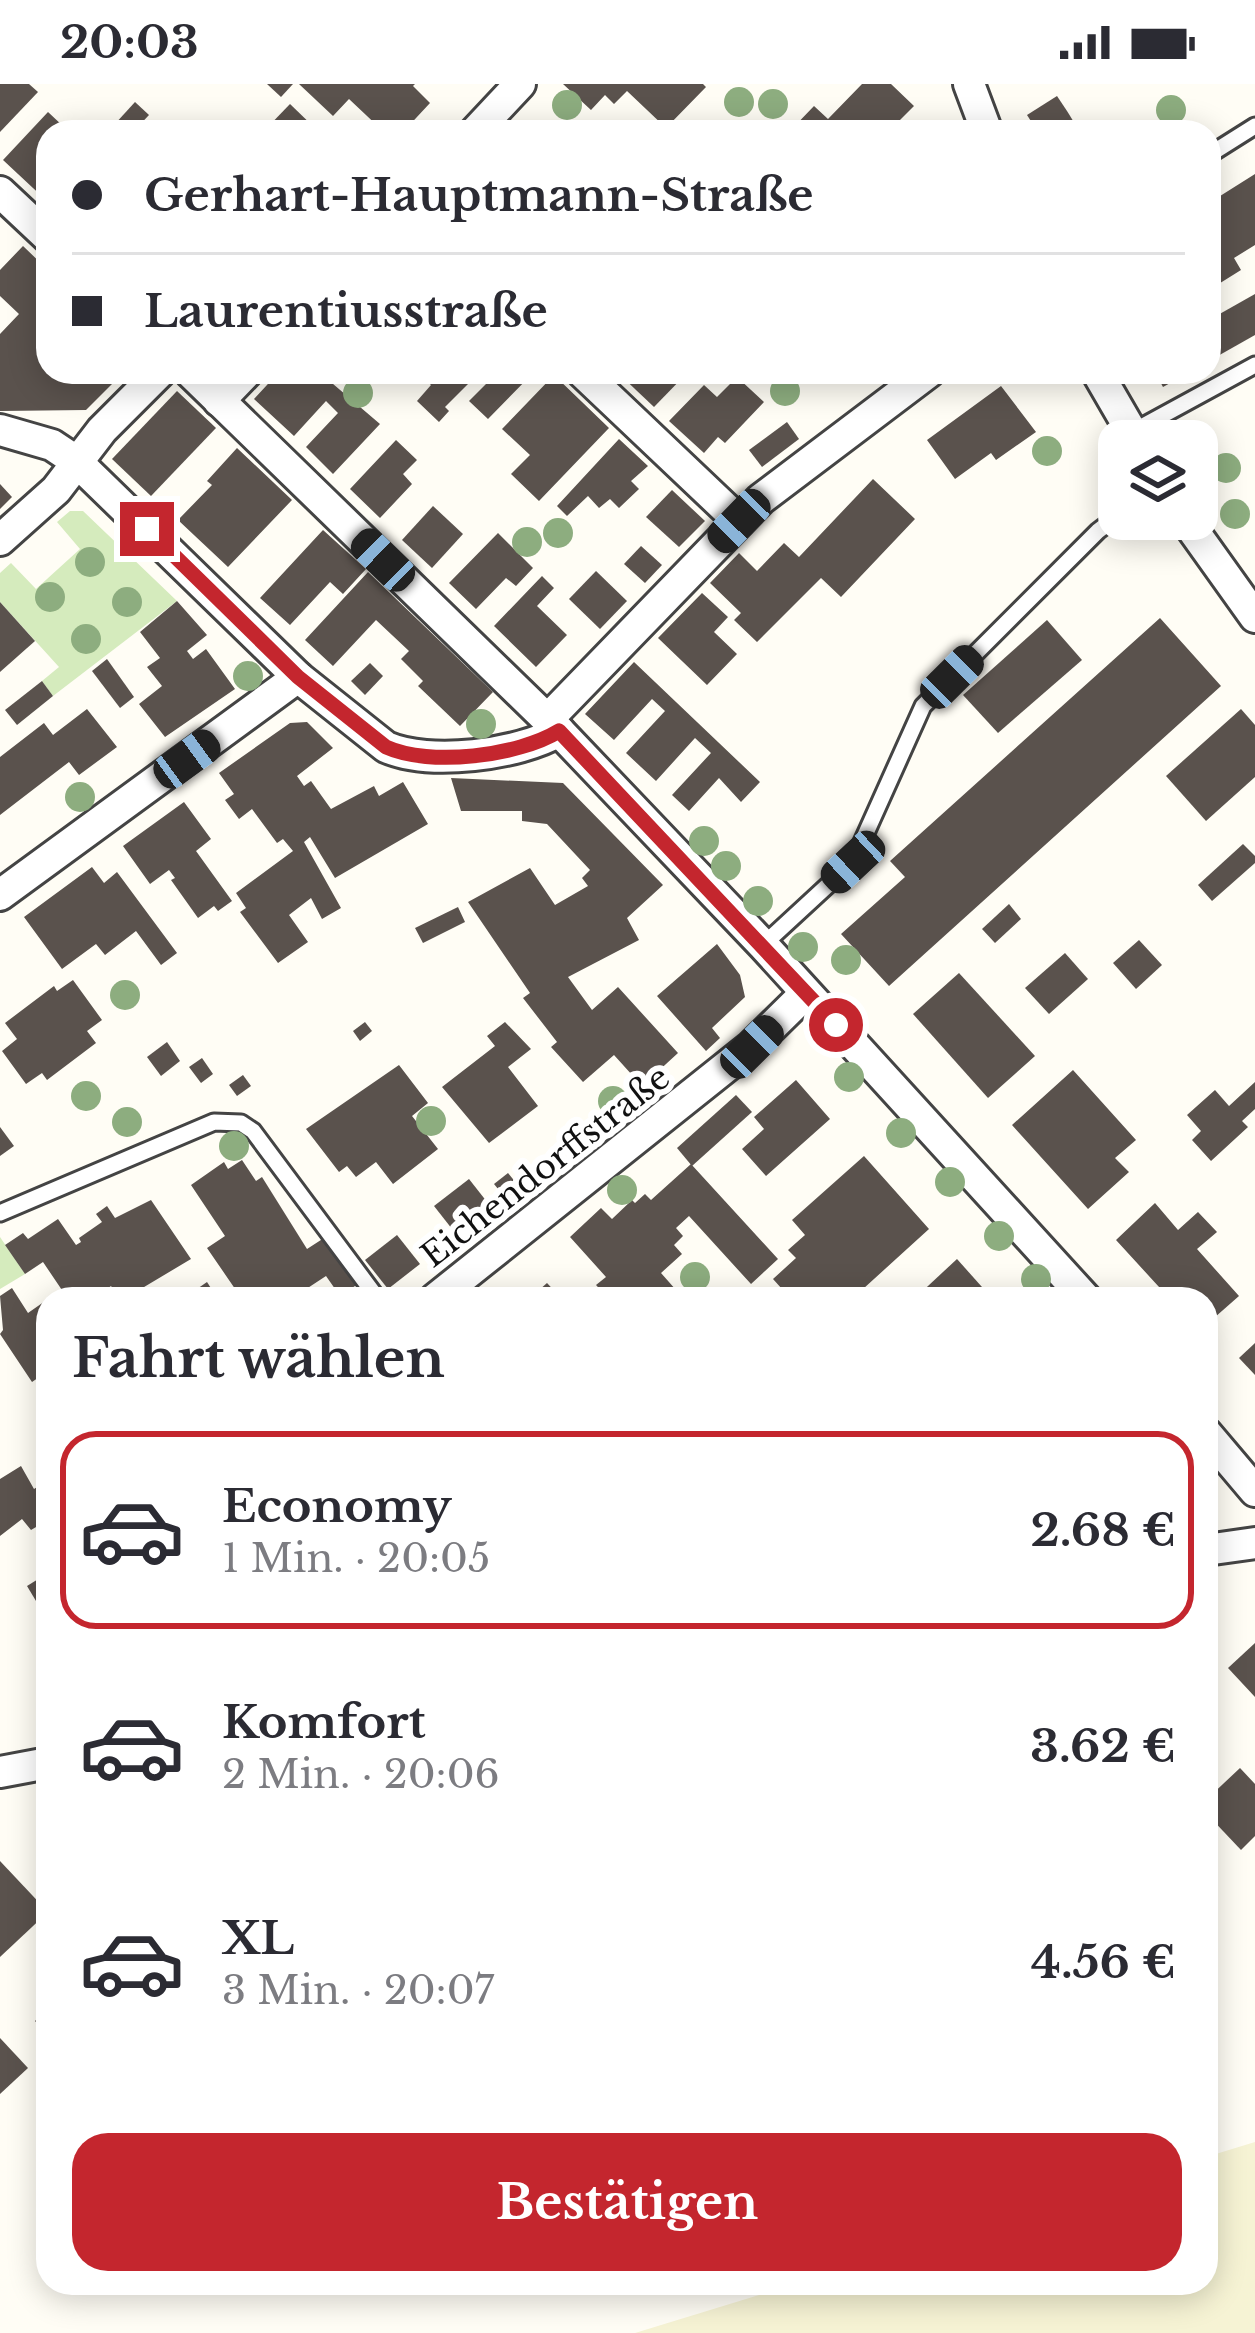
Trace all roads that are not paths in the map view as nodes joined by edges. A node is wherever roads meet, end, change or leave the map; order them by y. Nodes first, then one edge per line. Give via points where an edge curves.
1 (520, 84) edge
2 (969, 84) edge
3 (486, 120) edge
4 (982, 120) edge
5 (1255, 126) edge
6 (1221, 147) edge
7 (0, 192) edge
8 (36, 226) edge
9 (1255, 365) edge
10 (149, 384) edge
11 (202, 384) edge
12 (235, 384) edge
13 (595, 384) edge
14 (914, 384) edge
15 (1104, 384) edge
16 (219, 401) junction
17 (1126, 420) edge
18 (1162, 420) edge
19 (0, 430) edge
20 (76, 461) junction
21 (739, 521) junction
22 (1098, 530) edge
23 (0, 540) edge
24 (1200, 540) edge
25 (1255, 617) edge
26 (298, 677) junction
27 (553, 726) junction
28 (0, 895) edge
29 (763, 945) junction
30 (806, 993) junction
31 (0, 1213) edge
32 (369, 1287) edge
33 (450, 1287) edge
34 (1075, 1287) edge
35 (1218, 1447) edge
36 (1255, 1491) edge
37 (1255, 1543) edge
38 (1218, 1548) edge
39 (36, 1765) edge
40 (0, 1772) edge

1 - 3 street
2 - 4 street
5 - 6 lane
7 - 8 street
9 - 18 lane
10 - 20 street
11 - 16 street
12 - 16 street
13 - 21 street
14 - 21 street
15 - 17 street
16 - 27 street
19 - 20 street
20 - 23 street
20 - 26 street
21 - 27 street
22 - 29 lane via 923,706 853,862
24 - 25 street
26 - 27 street via 401,753 505,752 540,742
26 - 28 street
27 - 29 street
29 - 30 street
30 - 33 street, Eichendorffstraße via 752,1047
30 - 34 street
31 - 32 lane via 228,1120 254,1131
35 - 36 street
37 - 38 street
39 - 40 street

